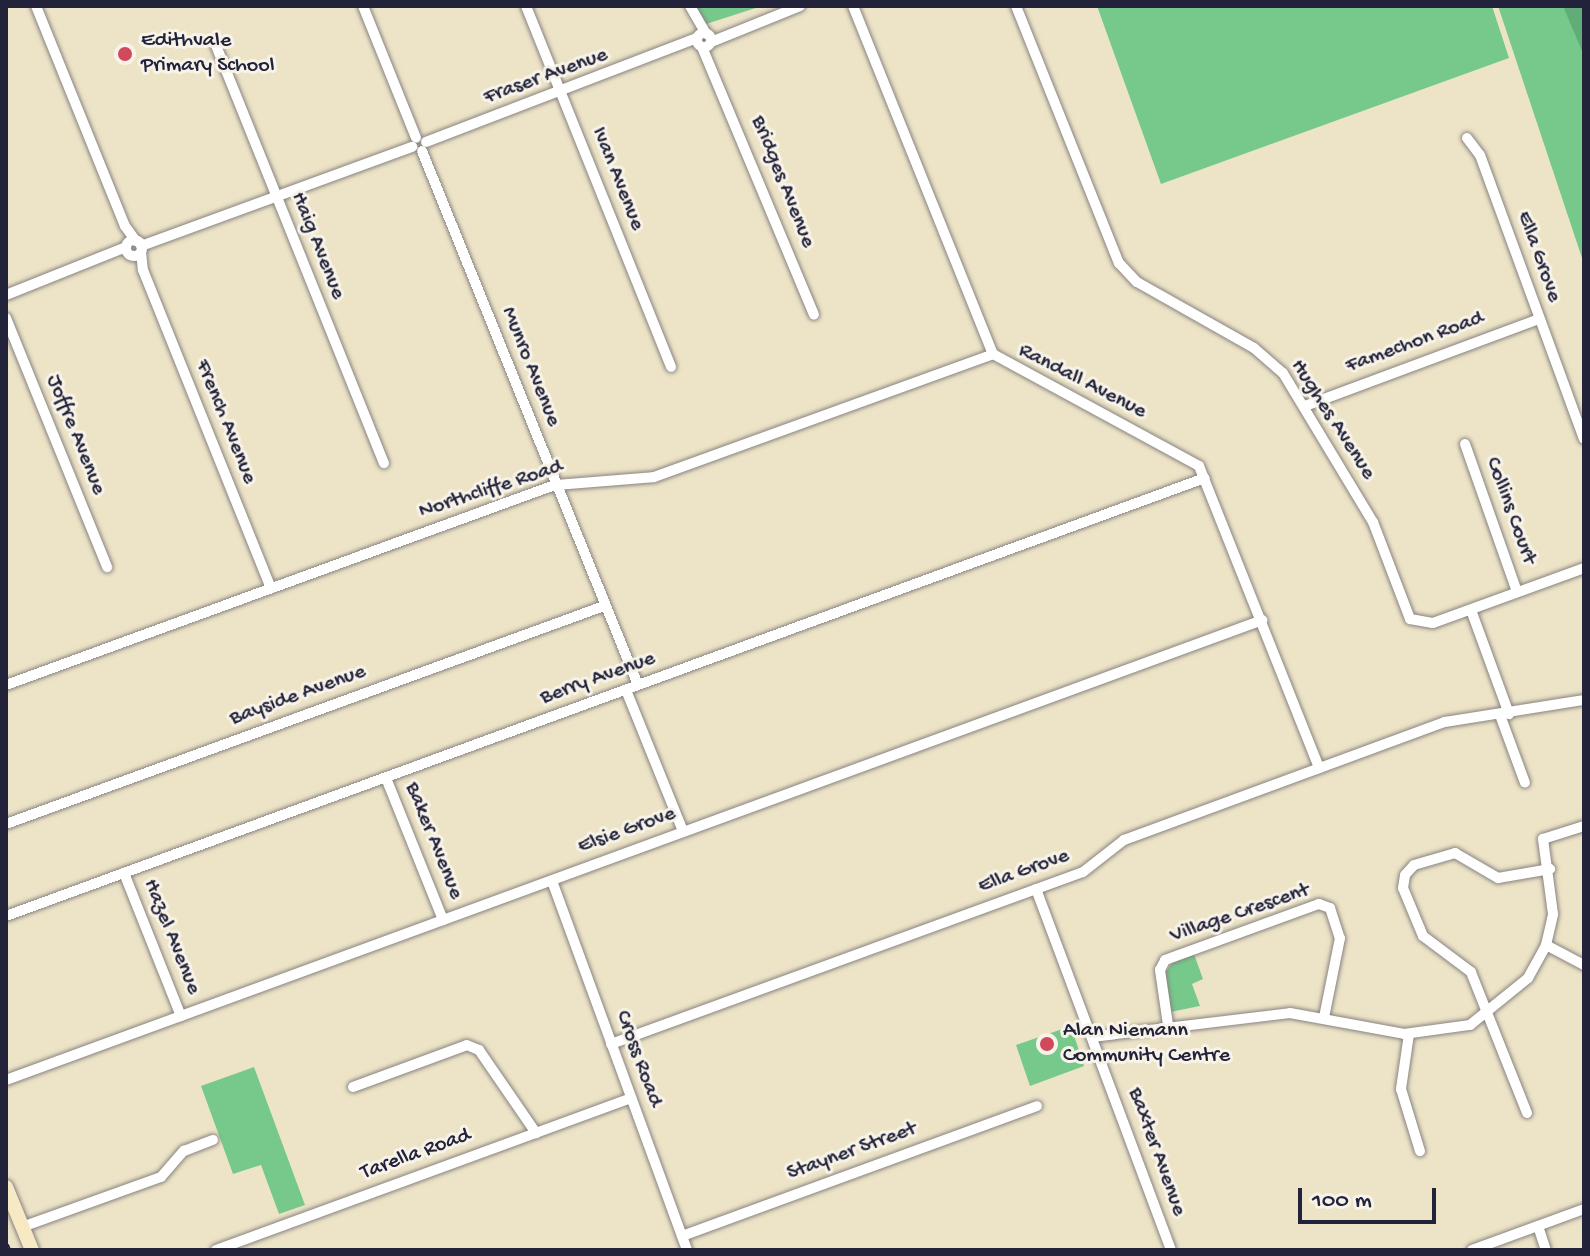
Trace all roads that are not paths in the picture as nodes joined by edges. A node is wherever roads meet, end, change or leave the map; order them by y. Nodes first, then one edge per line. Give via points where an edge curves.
1 (36, 6) edge
2 (363, 6) edge
3 (526, 6) edge
4 (690, 6) edge
5 (800, 6) edge
6 (853, 6) edge
7 (1016, 6) edge
8 (704, 40) junction
9 (215, 43) dead end
10 (561, 93) junction
11 (1467, 138) dead end
12 (419, 144) junction
13 (275, 196) junction
14 (133, 248) junction
15 (6, 295) edge
16 (814, 315) dead end
17 (6, 318) edge
18 (1539, 319) junction
19 (993, 354) junction
20 (671, 367) dead end
21 (1305, 406) junction
22 (1584, 439) edge
23 (1465, 444) dead end
24 (384, 463) dead end
25 (1205, 478) junction
26 (555, 485) junction
27 (107, 567) dead end
28 (1584, 568) edge
29 (271, 588) junction
30 (1517, 592) junction
31 (604, 606) junction
32 (1471, 610) junction
33 (1262, 620) junction
34 (6, 685) edge
35 (638, 685) junction
36 (626, 690) junction
37 (1584, 700) edge
38 (1504, 714) junction
39 (1319, 768) junction
40 (386, 778) junction
41 (1525, 783) dead end
42 (6, 824) edge
43 (1584, 826) edge
44 (683, 831) junction
45 (1550, 869) junction
46 (124, 873) junction
47 (552, 881) junction
48 (1036, 889) junction
49 (6, 916) edge
50 (443, 920) junction
51 (1546, 945) junction
52 (1584, 965) edge
53 (1490, 1012) junction
54 (181, 1016) junction
55 (1324, 1017) junction
56 (1168, 1025) junction
57 (1409, 1034) junction
58 (1094, 1042) junction
59 (611, 1044) junction
60 (6, 1080) edge
61 (353, 1087) dead end
62 (631, 1098) junction
63 (1037, 1106) dead end
64 (1527, 1113) dead end
65 (536, 1133) junction
66 (213, 1140) dead end
67 (1420, 1151) dead end
68 (6, 1187) edge
69 (1584, 1209) edge
70 (1538, 1226) junction
71 (22, 1227) junction
72 (682, 1236) junction
73 (32, 1250) edge
74 (216, 1250) edge
75 (687, 1250) edge
76 (1171, 1250) edge
77 (1472, 1250) edge
78 (1546, 1250) edge

1 - 14 street, French Avenue
2 - 12 street, Munro Avenue
3 - 10 street, Ivan Avenue
4 - 8 street, Bridges Avenue
5 - 8 street, Fraser Avenue
6 - 19 street, Randall Avenue
7 - 21 street, Hughes Avenue via 1098,221 1124,269 1145,287 1254,348 1283,373
8 - 10 street, Fraser Avenue
8 - 16 street, Bridges Avenue
9 - 13 street, Haig Avenue
10 - 12 street, Fraser Avenue
10 - 20 street, Ivan Avenue
11 - 18 street, Ella Grove via 1480,155
12 - 13 street, Fraser Avenue
12 - 26 street, Munro Avenue
13 - 14 street, Fraser Avenue
13 - 24 street, Haig Avenue
14 - 15 street, Fraser Avenue
14 - 29 street, French Avenue
17 - 27 street, Joffre Avenue
18 - 21 street, Famechon Road
18 - 22 street, Ella Grove
19 - 25 street, Randall Avenue via 1195,462
19 - 26 street, Northcliffe Road via 654,477
21 - 32 street, Hughes Avenue via 1373,522 1405,613 1423,625
23 - 30 street, Collins Court
25 - 33 street, Randall Avenue
25 - 35 street, Berry Avenue
26 - 29 street, Northcliffe Road
26 - 31 street, Munro Avenue
28 - 30 street, Hughes Avenue
29 - 34 street, Northcliffe Road
30 - 32 street, Hughes Avenue
31 - 35 street, Munro Avenue
31 - 42 street, Bayside Avenue
32 - 38 street
33 - 39 street, Randall Avenue
33 - 44 street, Elsie Grove
35 - 36 street, Berry Avenue
36 - 40 street, Berry Avenue
36 - 44 street
37 - 38 street, Ella Grove
38 - 39 street, Ella Grove via 1445,722
38 - 41 street
39 - 48 street, Ella Grove via 1124,840 1083,872
40 - 46 street, Berry Avenue
40 - 50 street, Baker Avenue
43 - 45 street via 1543,839
44 - 47 street, Elsie Grove
45 - 51 street via 1553,914
45 - 53 street via 1530,877 1498,878 1455,853 1414,865 1405,875 1403,888 1423,936 1471,972
46 - 49 street, Berry Avenue
46 - 54 street, Hazel Avenue
47 - 50 street, Elsie Grove
47 - 59 street, Cross Road
48 - 58 street, Baxter Avenue
48 - 59 street, Ella Grove
50 - 54 street, Elsie Grove
51 - 52 street
51 - 53 street via 1528,978
53 - 57 street via 1470,1025
53 - 64 street
54 - 60 street, Elsie Grove
55 - 56 street via 1290,1013
55 - 56 street, Village Crescent via 1340,938 1330,908 1319,904 1165,960 1160,970
55 - 57 street
56 - 58 street
57 - 67 street via 1401,1089
58 - 76 street, Baxter Avenue
59 - 62 street, Cross Road
61 - 65 street via 467,1045 479,1050
62 - 65 street, Tarella Road
62 - 72 street, Cross Road
63 - 72 street, Stayner Street
65 - 74 street, Tarella Road
66 - 71 street via 184,1151 161,1177
68 - 71 street
69 - 70 street
70 - 77 street
70 - 78 street
71 - 73 street
72 - 75 street, Cross Road

